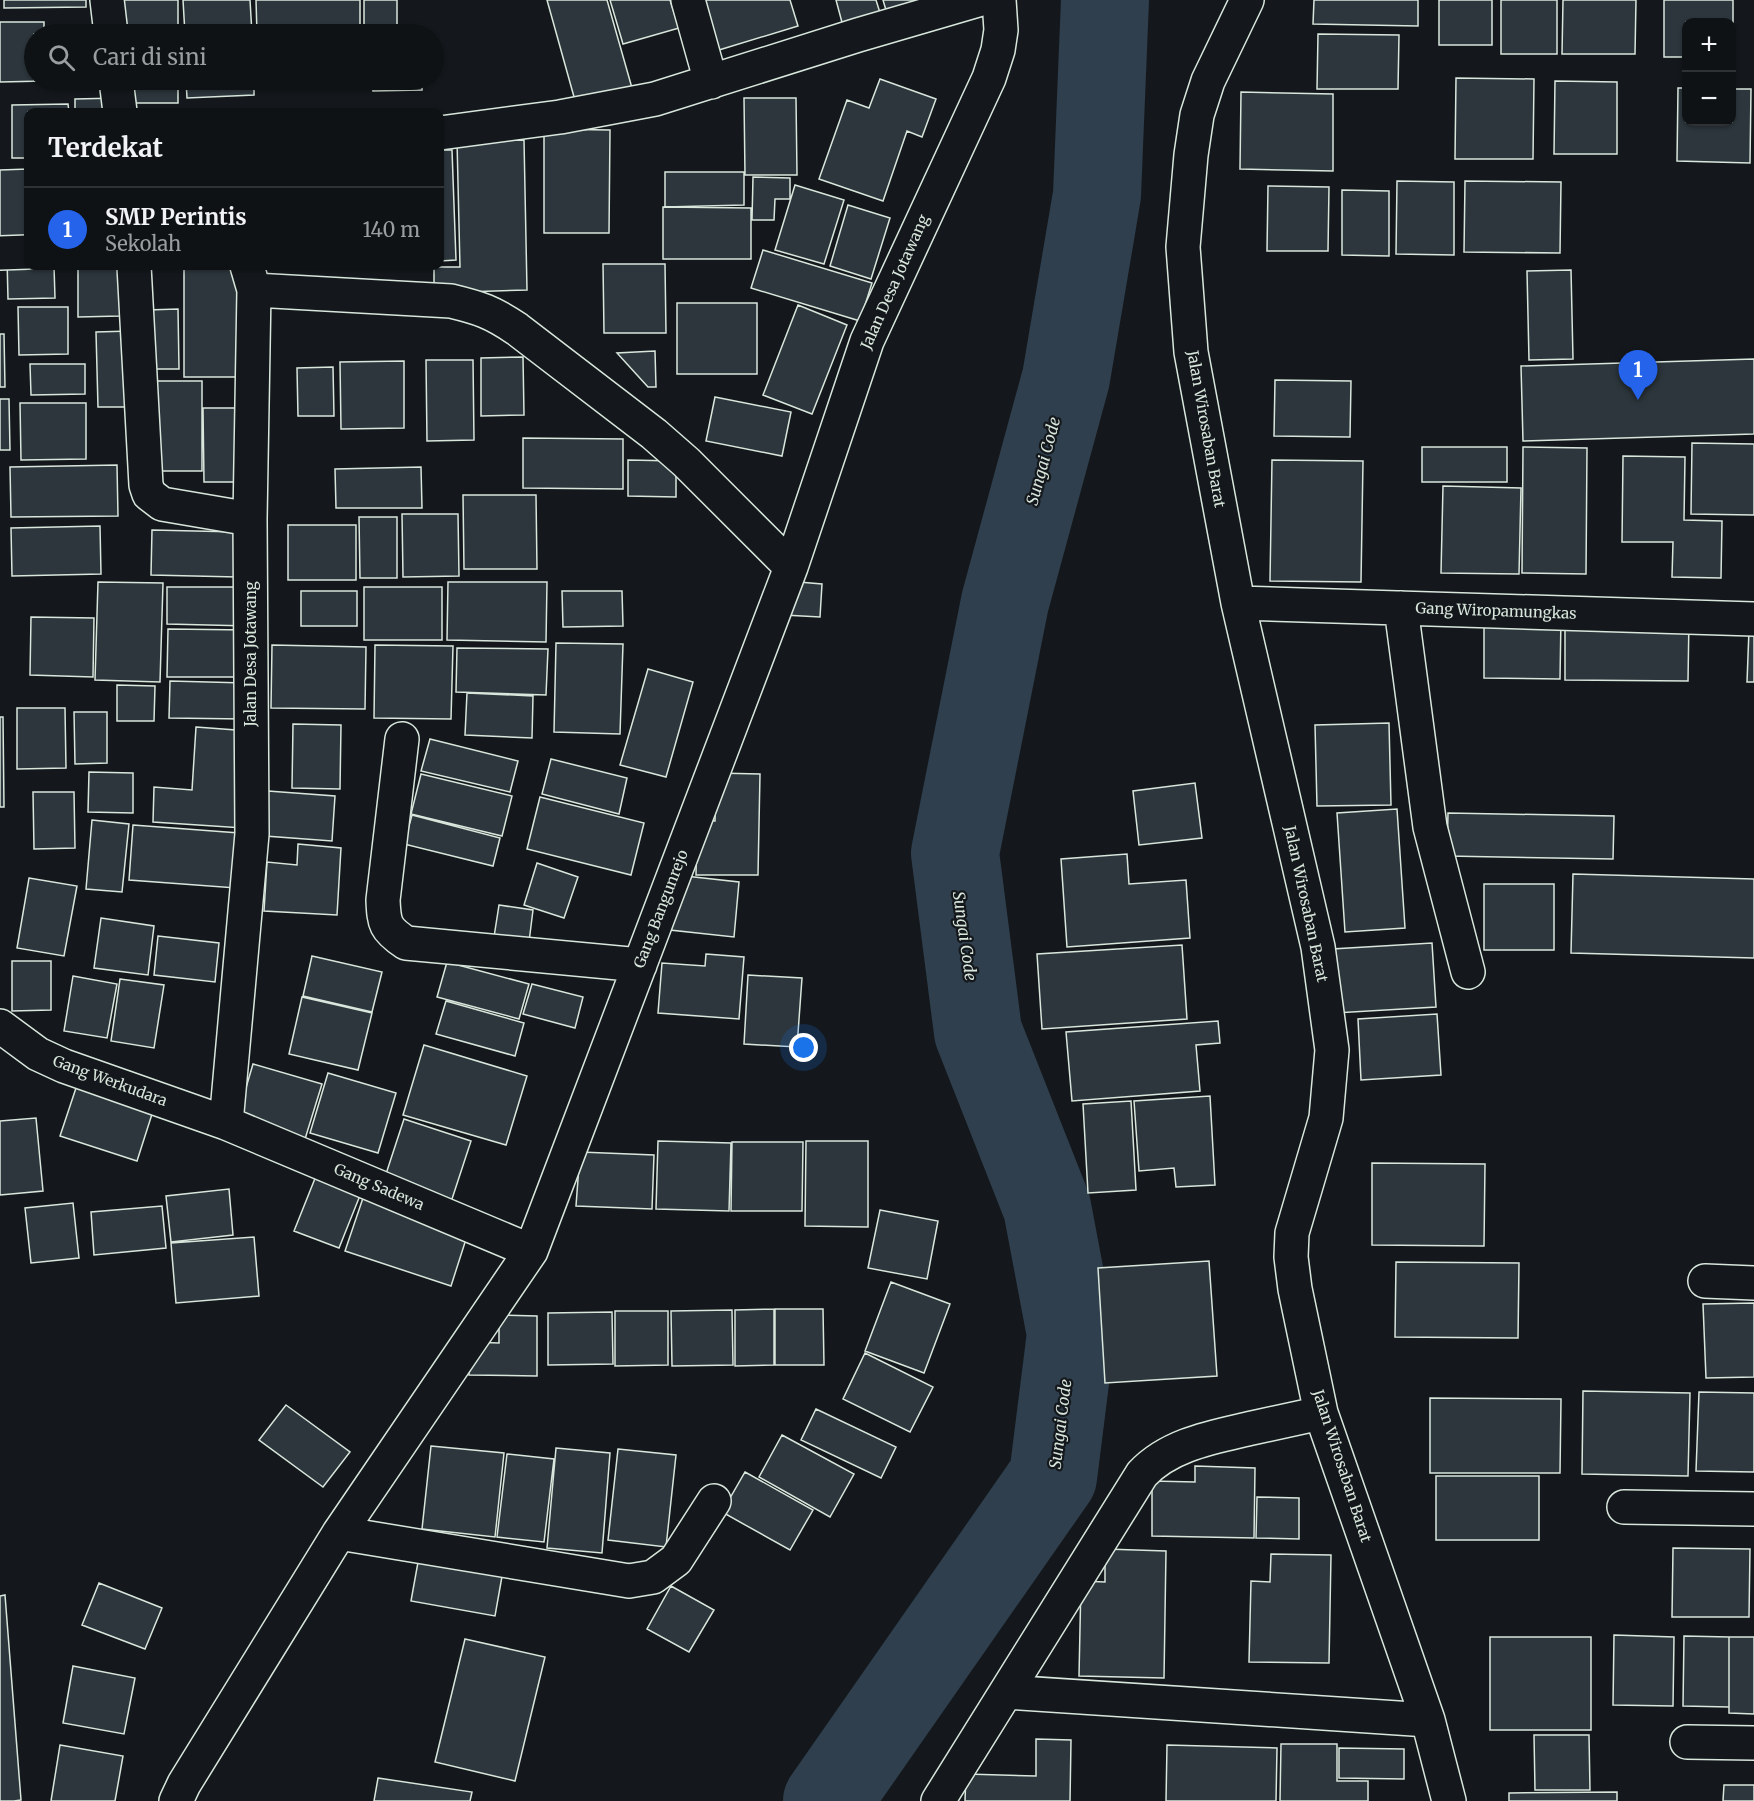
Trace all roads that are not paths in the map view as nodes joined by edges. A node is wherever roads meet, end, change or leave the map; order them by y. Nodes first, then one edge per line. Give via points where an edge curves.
1 (108, 0) edge
2 (688, 0) edge
3 (978, 0) edge
4 (999, 0) edge
5 (1247, 0) edge
6 (110, 24) edge
7 (711, 82) junction
8 (117, 90) edge
9 (120, 108) edge
10 (444, 132) edge
11 (24, 252) edge
12 (0, 253) edge
13 (134, 270) edge
14 (251, 278) edge
15 (250, 519) junction
16 (791, 567) junction
17 (1239, 603) junction
18 (1401, 608) junction
19 (1754, 619) edge
20 (402, 739) dead end
21 (640, 965) junction
22 (1468, 972) dead end
23 (0, 1026) edge
24 (226, 1123) junction
25 (531, 1251) junction
26 (1705, 1281) dead end
27 (1754, 1283) edge
28 (1321, 1413) junction
29 (714, 1501) dead end
30 (1624, 1507) dead end
31 (1754, 1509) edge
32 (339, 1533) junction
33 (1006, 1692) junction
34 (1428, 1720) junction
35 (1687, 1742) dead end
36 (1754, 1743) edge
37 (176, 1801) edge
38 (938, 1801) edge
39 (1449, 1801) edge

1 - 6 street
2 - 7 street
3 - 7 street
4 - 16 street, Jalan Desa Jotawang via 1000,40 989,78 867,341
5 - 17 street, Jalan Wirosaban Barat via 1208,81 1197,115 1183,247 1191,352
7 - 10 street via 655,99 560,117
8 - 9 street
11 - 12 street
13 - 15 street via 149,494 162,504
14 - 15 street, Jalan Desa Jotawang
14 - 16 street via 451,301 495,314 654,434
15 - 24 street, Jalan Desa Jotawang via 252,834
16 - 21 street, Gang Bangunrejo
17 - 18 street, Gang Wiropamungkas
17 - 28 street, Jalan Wirosaban Barat via 1318,947 1332,1050 1326,1118 1291,1245 1295,1289
18 - 19 street, Gang Wiropamungkas
18 - 22 street via 1430,826
20 - 21 street via 383,900 384,921 393,935 406,943
21 - 25 street, Gang Bangunrejo
23 - 24 street, Gang Werkudara via 38,1054 64,1066
24 - 25 street, Gang Sadewa
25 - 32 street, Gang Bangunrejo
26 - 27 street
28 - 33 street via 1210,1438 1179,1448 1151,1464
28 - 34 street, Jalan Wirosaban Barat
29 - 32 street via 676,1560 654,1577 629,1581
30 - 31 street
32 - 37 street, Gang Bangunrejo
33 - 34 street
33 - 38 street
34 - 39 street, Jalan Wirosaban Barat
35 - 36 street

